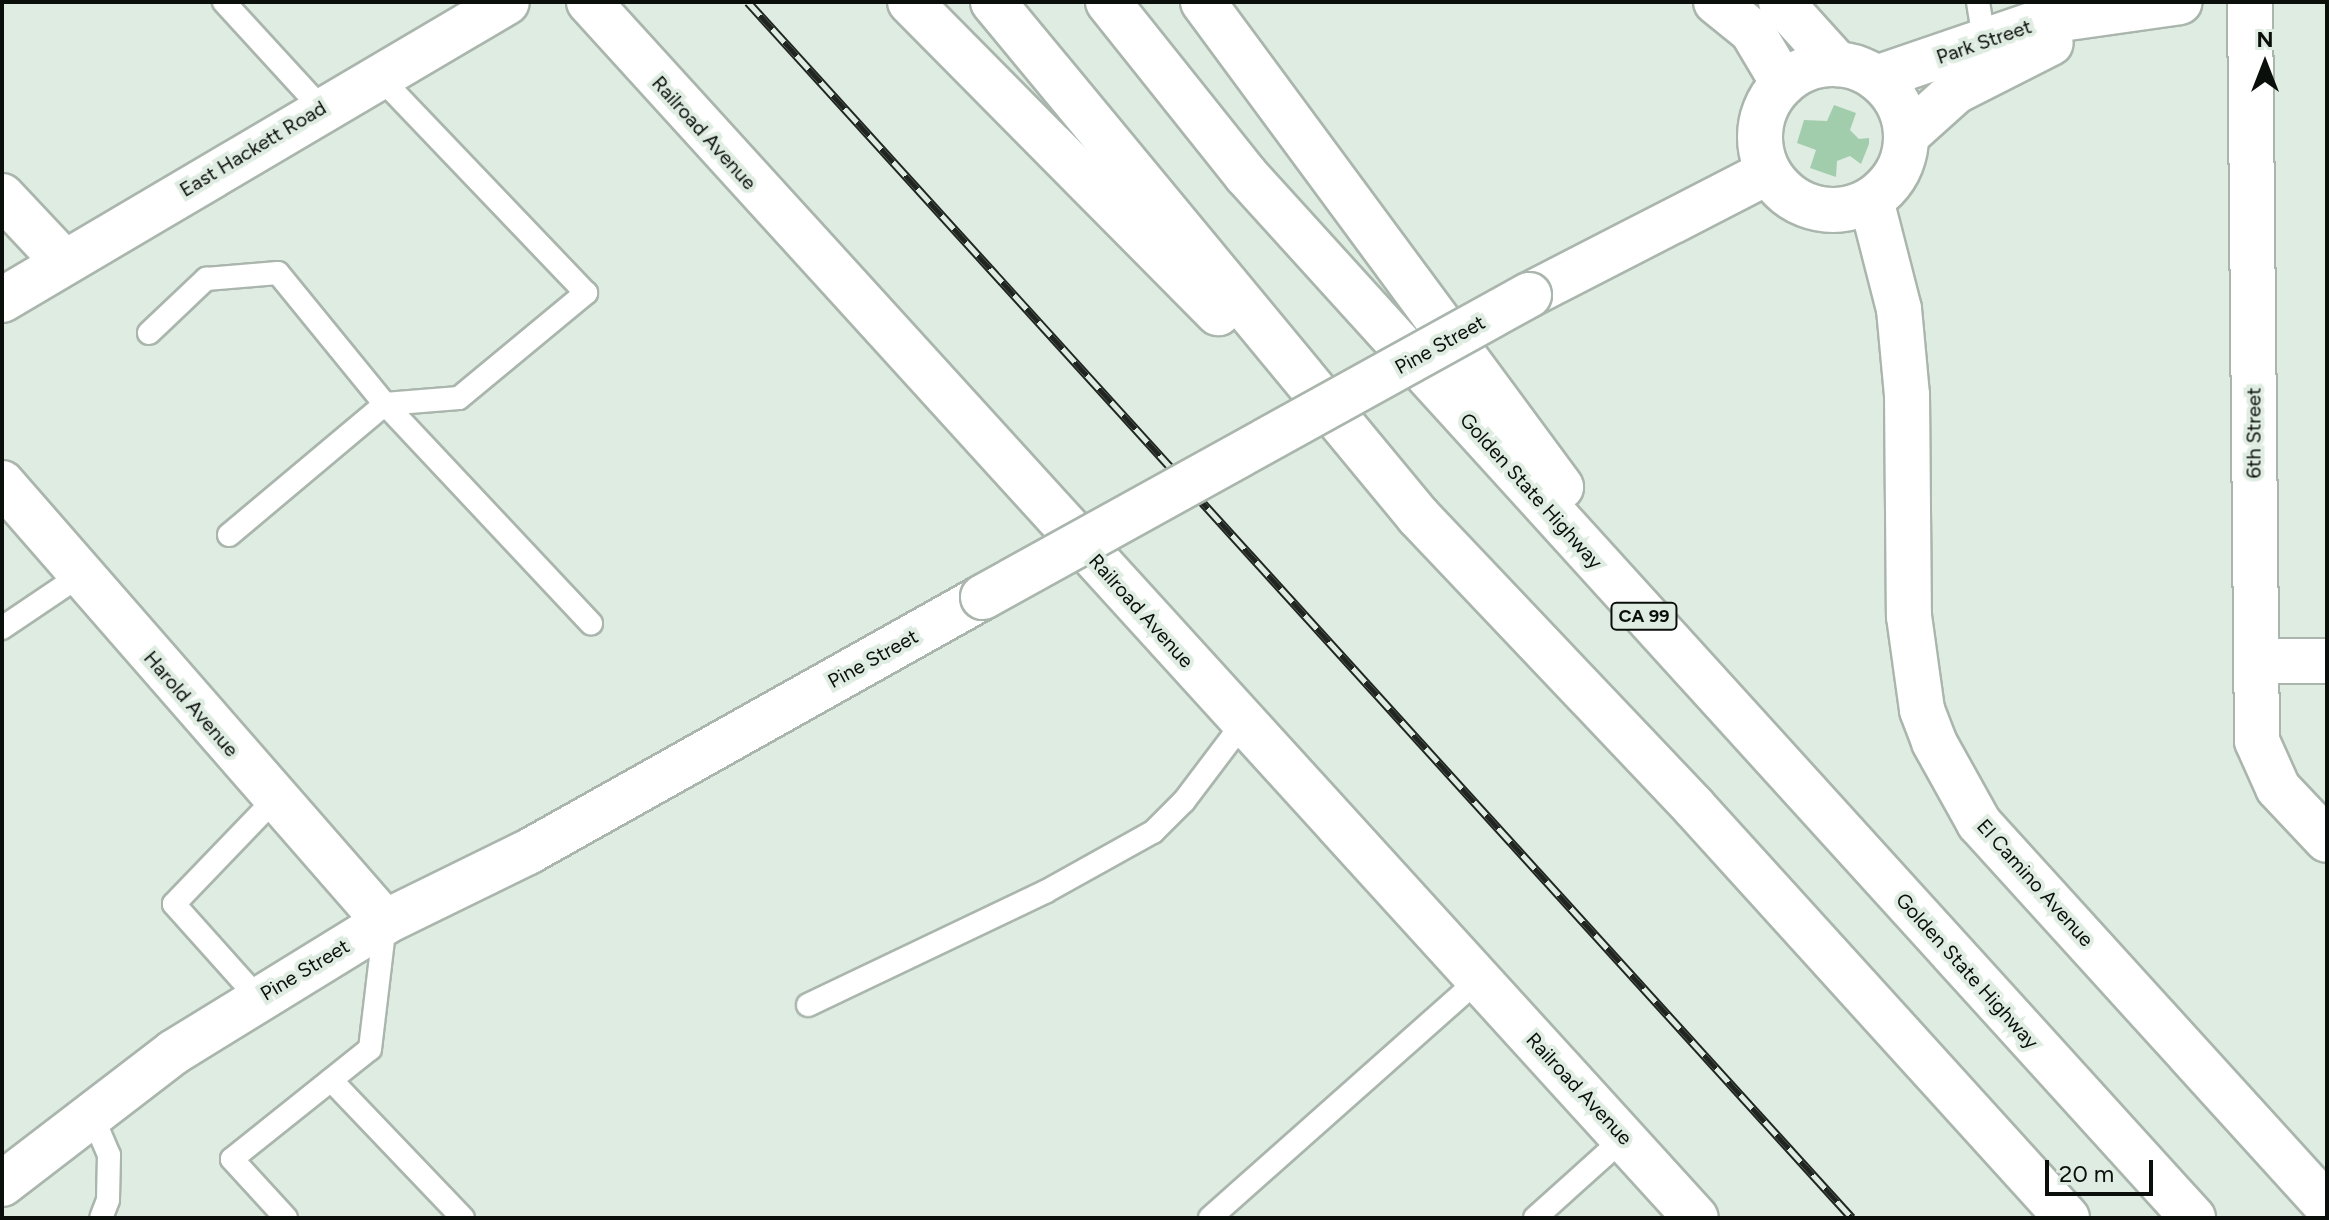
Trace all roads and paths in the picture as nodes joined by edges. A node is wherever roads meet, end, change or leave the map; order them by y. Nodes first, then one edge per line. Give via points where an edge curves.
1 (224, 2) edge
2 (507, 2) edge
3 (589, 2) edge
4 (910, 2) edge
5 (993, 2) edge
6 (1108, 2) edge
7 (1203, 2) edge
8 (1716, 2) edge
9 (1781, 2) edge
10 (2180, 2) edge
11 (2250, 2) edge
12 (2094, 17) junction
13 (1981, 21) edge
14 (1856, 71) junction
15 (378, 75) junction
16 (1783, 83) junction
17 (321, 108) junction
18 (1906, 136) junction
19 (1768, 172) junction
20 (2, 196) edge
21 (1871, 200) junction
22 (64, 262) junction
23 (2, 300) edge
24 (149, 333) dead end
25 (385, 404) junction
26 (2, 483) edge
27 (1418, 516) junction
28 (229, 535) dead end
29 (79, 576) junction
30 (591, 623) dead end
31 (2, 628) edge
32 (2256, 661) junction
33 (2327, 661) edge
34 (1696, 674) junction
35 (1243, 723) junction
36 (274, 800) junction
37 (2327, 840) edge
38 (385, 922) junction
39 (1478, 980) junction
40 (258, 998) junction
41 (808, 1005) dead end
42 (331, 1080) junction
43 (91, 1113) junction
44 (1624, 1138) junction
45 (2, 1184) edge
46 (2327, 1206) edge
47 (101, 1218) edge
48 (286, 1218) edge
49 (463, 1218) edge
50 (1210, 1218) edge
51 (1535, 1218) edge
52 (1696, 1218) edge
53 (2067, 1218) edge
54 (2193, 1218) edge

1 - 17 lane
2 - 15 main road, East Hackett Road
3 - 35 main road, Railroad Avenue
4 - 27 main road
5 - 27 main road
6 - 34 main road, Golden State Highway / CA 99 via 1246,175
7 - 34 main road
8 - 16 main road via 1752,31
9 - 14 main road
10 - 12 main road, Park Street
11 - 32 main road, 6th Street
12 - 13 main road, Park Street
12 - 18 main road, Park Street via 1956,91
13 - 14 main road, Park Street
14 - 16 main road via 1811,66
14 - 18 main road via 1898,103
15 - 17 main road, East Hackett Road
15 - 25 lane via 586,293 459,398
16 - 19 main road via 1761,118 1759,143
17 - 22 main road, East Hackett Road
18 - 21 main road via 1899,169
19 - 21 main road via 1799,203 1823,210
19 - 38 main road, Pine Street, bridge via 1529,295 528,852
20 - 22 main road
21 - 46 main road, El Camino Avenue via 1899,309 1907,395 1909,616 1922,710 1934,742 1979,823
22 - 23 main road, East Hackett Road
24 - 25 lane via 206,279 278,273
25 - 28 lane
25 - 30 lane
26 - 29 main road, Harold Avenue
27 - 53 main road via 1705,818
29 - 31 lane
29 - 36 main road, Harold Avenue
32 - 33 main road
32 - 37 main road, 6th Street via 2257,741 2264,766
34 - 54 main road, Golden State Highway / CA 99
35 - 39 main road, Railroad Avenue
35 - 41 lane via 1184,801 1153,832 1045,892
36 - 38 main road, Harold Avenue
36 - 40 lane via 174,904
38 - 40 main road, Pine Street
38 - 42 lane via 370,1049
39 - 44 main road, Railroad Avenue
39 - 50 lane
40 - 43 main road, Pine Street
42 - 48 lane via 232,1159
42 - 49 lane
43 - 45 main road, Pine Street
43 - 47 lane via 109,1155 108,1200
44 - 51 lane
44 - 52 main road, Railroad Avenue

